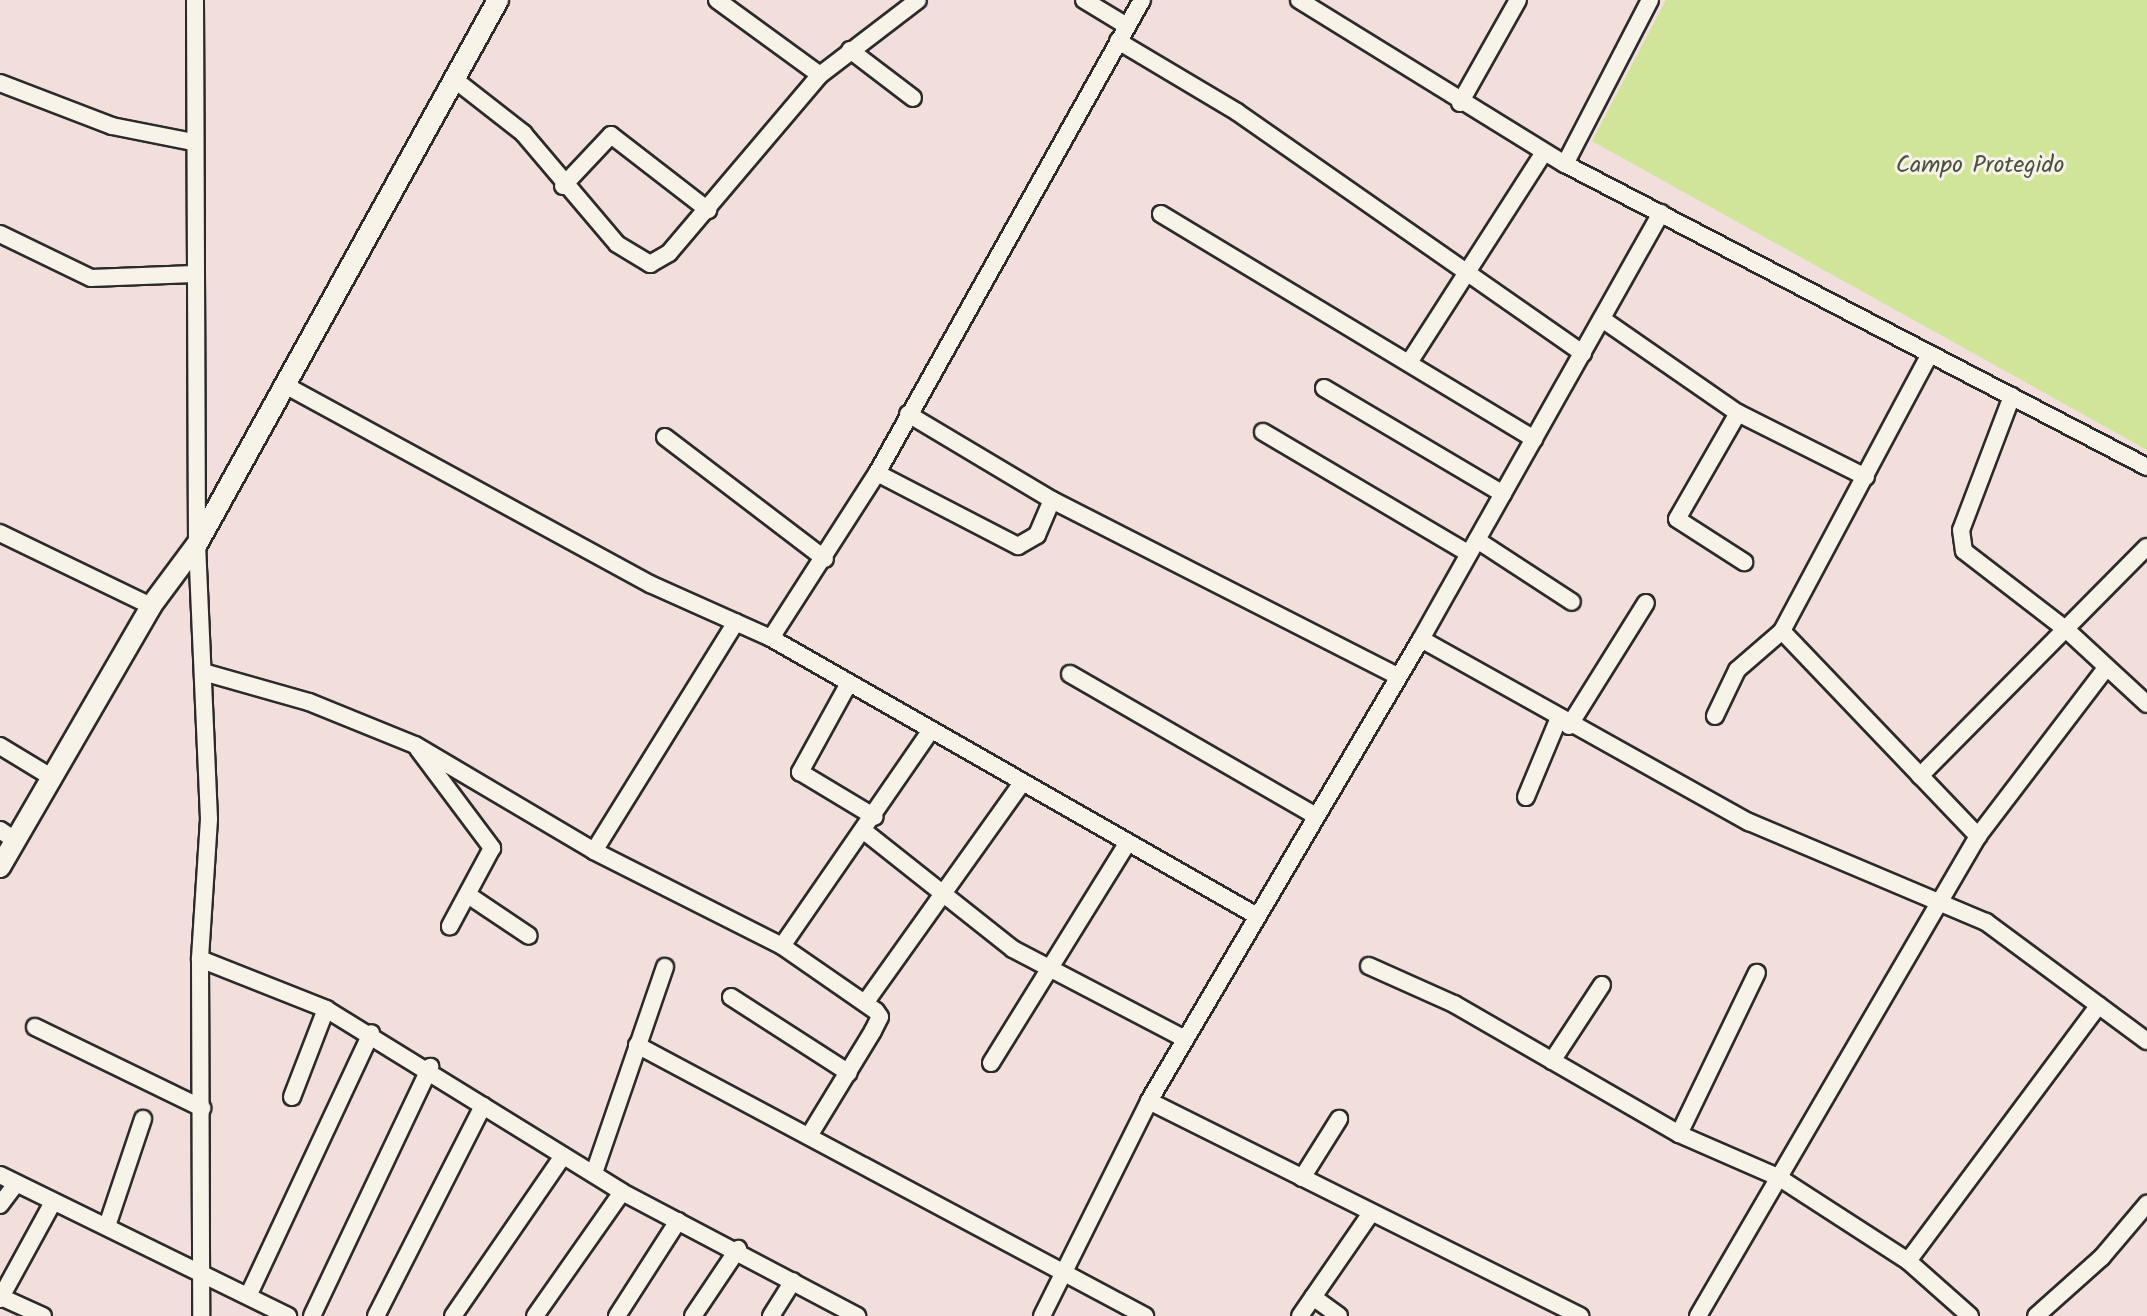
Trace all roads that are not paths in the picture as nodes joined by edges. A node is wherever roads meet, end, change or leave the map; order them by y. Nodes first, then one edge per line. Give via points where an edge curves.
1 (195, 0) edge
2 (717, 0) edge
3 (918, 0) edge
4 (1084, 0) edge
5 (1142, 0) edge
6 (1299, 0) edge
7 (1518, 0) edge
8 (1650, 0) edge
9 (493, 2) edge
10 (736, 6) edge
11 (1122, 34) junction
12 (850, 50) junction
13 (820, 75) junction
14 (454, 79) junction
15 (0, 83) edge
16 (913, 98) dead end
17 (1460, 103) junction
18 (193, 142) junction
19 (1544, 152) junction
20 (1565, 164) junction
21 (563, 186) junction
22 (708, 210) junction
23 (1661, 213) junction
24 (1161, 214) dead end
25 (0, 234) edge
26 (194, 274) junction
27 (1468, 277) junction
28 (1602, 319) junction
29 (1583, 353) junction
30 (1929, 356) junction
31 (1410, 361) junction
32 (285, 385) junction
33 (1324, 388) dead end
34 (2012, 396) junction
35 (1738, 413) junction
36 (908, 414) junction
37 (1263, 432) dead end
38 (665, 437) dead end
39 (1534, 439) junction
40 (2147, 467) edge
41 (877, 473) junction
42 (1866, 477) junction
43 (1503, 494) junction
44 (1052, 500) junction
45 (0, 533) edge
46 (197, 544) junction
47 (1473, 547) junction
48 (2147, 547) edge
49 (825, 559) junction
50 (1744, 562) dead end
51 (1572, 602) dead end
52 (1646, 603) dead end
53 (151, 606) junction
54 (736, 622) junction
55 (1782, 631) junction
56 (2069, 632) junction
57 (771, 638) junction
58 (1421, 639) junction
59 (2106, 668) junction
60 (203, 672) junction
61 (1070, 674) dead end
62 (1398, 676) junction
63 (849, 683) junction
64 (2147, 704) edge
65 (1715, 716) dead end
66 (1564, 723) junction
67 (931, 730) junction
68 (415, 745) junction
69 (0, 746) edge
70 (1920, 776) junction
71 (51, 777) junction
72 (1021, 784) junction
73 (1526, 797) dead end
74 (1316, 816) junction
75 (875, 817) junction
76 (864, 831) junction
77 (8, 835) edge
78 (1978, 836) junction
79 (1126, 845) junction
80 (594, 851) junction
81 (0, 867) edge
82 (945, 889) junction
83 (468, 895) junction
84 (1939, 902) junction
85 (1257, 916) junction
86 (450, 926) dead end
87 (529, 936) dead end
88 (782, 946) junction
89 (200, 959) junction
90 (1369, 966) dead end
91 (665, 967) dead end
92 (1050, 968) junction
93 (1757, 973) dead end
94 (1602, 985) dead end
95 (731, 997) dead end
96 (865, 1003) junction
97 (2099, 1005) junction
98 (326, 1009) junction
99 (35, 1027) dead end
100 (371, 1033) junction
101 (1185, 1039) junction
102 (2147, 1041) edge
103 (637, 1045) junction
104 (1552, 1061) junction
105 (991, 1063) dead end
106 (430, 1067) junction
107 (849, 1073) junction
108 (292, 1097) dead end
109 (1149, 1101) junction
110 (483, 1106) junction
111 (202, 1108) junction
112 (143, 1119) dead end
113 (1339, 1119) dead end
114 (1679, 1134) junction
115 (809, 1136) junction
116 (563, 1156) junction
117 (594, 1173) junction
118 (0, 1175) edge
119 (1778, 1177) junction
120 (1302, 1178) junction
121 (16, 1184) junction
122 (622, 1192) junction
123 (53, 1202) junction
124 (2147, 1204) edge
125 (0, 1205) edge
126 (1371, 1213) junction
127 (678, 1221) junction
128 (107, 1226) junction
129 (738, 1249) junction
130 (1908, 1261) junction
131 (200, 1270) junction
132 (1066, 1271) junction
133 (793, 1281) junction
134 (249, 1294) junction
135 (1313, 1297) junction
136 (1, 1298) edge
137 (851, 1315) edge
138 (43, 1316) edge
139 (201, 1316) edge
140 (288, 1316) edge
141 (312, 1316) edge
142 (376, 1316) edge
143 (453, 1316) edge
144 (535, 1316) edge
145 (617, 1316) edge
146 (693, 1316) edge
147 (771, 1316) edge
148 (1042, 1316) edge
149 (1145, 1316) edge
150 (1300, 1316) edge
151 (1339, 1316) edge
152 (1580, 1316) edge
153 (1698, 1316) edge
154 (1970, 1316) edge
155 (2036, 1316) edge

1 - 18 street
2 - 10 street
3 - 12 street
4 - 11 street
5 - 11 street
6 - 17 street
7 - 17 street
8 - 20 street
9 - 14 street
10 - 13 street
11 - 27 street
11 - 36 street
12 - 13 street
12 - 16 street
13 - 22 street
14 - 21 street via 523,133
14 - 32 street
15 - 18 street via 112,126
17 - 19 street
18 - 26 street
19 - 20 street
19 - 27 street
20 - 23 street
21 - 22 street via 611,135
21 - 22 street via 628,254 650,264 669,253
23 - 28 street
23 - 30 street
24 - 31 street
25 - 26 street via 91,278
26 - 46 street
27 - 29 street
27 - 31 street
28 - 29 street
28 - 35 street
29 - 39 street
30 - 34 street
30 - 42 street
31 - 39 street
32 - 46 street
32 - 54 street via 650,584
33 - 43 street
34 - 40 street
34 - 56 street via 1961,542 1968,555
35 - 42 street
35 - 50 street via 1677,519
36 - 41 street
36 - 44 street
37 - 47 street
38 - 49 street
39 - 43 street
41 - 44 street via 1018,546 1037,535
41 - 49 street
42 - 55 street
43 - 47 street
44 - 62 street
45 - 53 street
46 - 53 street
46 - 60 street
47 - 51 street
47 - 58 street
48 - 56 street
49 - 57 street
52 - 66 street
53 - 71 street
54 - 57 street
54 - 80 street
55 - 65 street via 1737,670
55 - 70 street
56 - 59 street
56 - 70 street
57 - 63 street
58 - 62 street
58 - 66 street
59 - 64 street
59 - 78 street
60 - 68 street via 309,702
60 - 89 street via 209,819
61 - 74 street
62 - 74 street
63 - 67 street
63 - 75 street via 800,772
66 - 73 street
66 - 84 street via 1749,822
67 - 72 street
67 - 75 street
68 - 80 street
68 - 83 street via 458,807 490,839 492,848
69 - 71 street
70 - 78 street
71 - 77 street
72 - 79 street
72 - 82 street
74 - 85 street
75 - 76 street
76 - 82 street
76 - 88 street
77 - 81 street
78 - 84 street
79 - 85 street
79 - 92 street
80 - 88 street
82 - 92 street via 989,932
82 - 96 street
83 - 86 street
83 - 87 street
84 - 97 street via 2013,937
84 - 119 street
85 - 101 street
88 - 96 street
89 - 98 street
89 - 111 street
90 - 104 street via 1454,1004
91 - 103 street
92 - 101 street
92 - 105 street
93 - 114 street
94 - 104 street
95 - 107 street
96 - 107 street via 880,1017
97 - 102 street
97 - 130 street
98 - 100 street
98 - 108 street
99 - 111 street
100 - 106 street
100 - 134 street
101 - 109 street
103 - 115 street
103 - 117 street
104 - 114 street
106 - 110 street
106 - 141 street
107 - 115 street
109 - 120 street
109 - 132 street
110 - 116 street
110 - 142 street
111 - 131 street
112 - 128 street
113 - 120 street
114 - 119 street
115 - 132 street
116 - 117 street
116 - 143 street
117 - 122 street
118 - 121 street
119 - 130 street
119 - 153 street
120 - 126 street
121 - 123 street
121 - 125 street
122 - 127 street
122 - 144 street
123 - 128 street
123 - 136 street
124 - 155 street via 2102,1257
126 - 135 street
126 - 152 street
127 - 129 street
127 - 145 street
128 - 131 street
129 - 133 street
129 - 146 street
130 - 154 street
131 - 134 street
131 - 139 street
132 - 148 street
132 - 149 street
133 - 137 street
133 - 147 street
134 - 140 street
135 - 150 street
135 - 151 street
136 - 138 street

